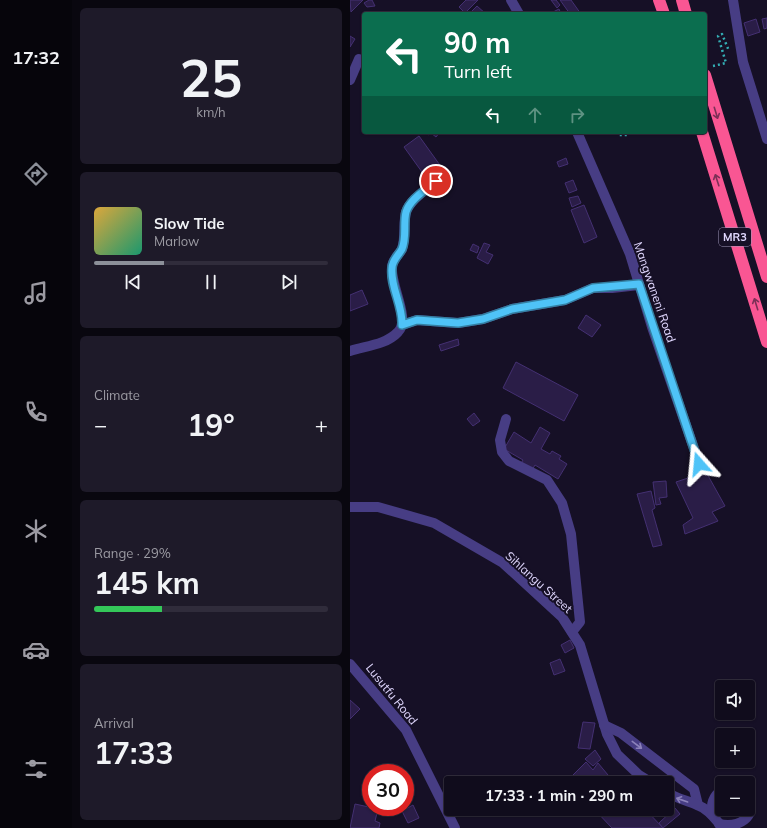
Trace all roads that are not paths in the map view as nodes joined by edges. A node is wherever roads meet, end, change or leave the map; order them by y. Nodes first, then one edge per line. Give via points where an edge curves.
1 (511, 0) edge
2 (659, 0) edge
3 (682, 0) edge
4 (733, 0) edge
5 (518, 12) edge
6 (663, 12) edge
7 (685, 12) edge
8 (359, 59) dead end
9 (709, 71) edge
10 (350, 80) edge
11 (578, 134) edge
12 (703, 134) edge
13 (767, 139) edge
14 (436, 181) dead end
15 (767, 277) edge
16 (639, 284) junction
17 (402, 325) junction
18 (767, 342) edge
19 (350, 352) edge
20 (506, 419) dead end
21 (699, 464) dead end
22 (350, 507) edge
23 (572, 632) junction
24 (350, 664) edge
25 (604, 725) junction
26 (641, 776) edge
27 (674, 796) edge
28 (715, 796) edge
29 (698, 805) junction
30 (712, 815) junction
31 (749, 816) edge
32 (721, 826) edge
33 (455, 828) edge

1 - 5 street
2 - 6 highway
3 - 7 highway
4 - 13 street via 743,62
8 - 10 street
9 -> 15 highway, MR3
11 - 16 street, Mangwaneni Road via 630,254
18 -> 12 highway, MR3
14 - 17 street via 414,200 406,212 402,249 392,267
16 - 17 street via 593,288 565,300 512,309 483,319 458,323 417,320
16 - 21 street, Mangwaneni Road
17 - 19 street via 398,332 385,342
20 - 23 street via 500,440 502,452 510,461 546,480 562,503 571,534 580,622
22 - 23 street, Sihlangu Street via 378,506 434,523 503,563 562,617
23 - 25 street, Sihlangu Street via 580,644
24 - 33 street, Lusutfu Road via 406,730
25 - 26 street, Sihlangu Street via 617,754
25 -> 29 street via 621,733 694,789
29 -> 27 street
28 - 30 street via 712,802
29 - 30 street
30 - 32 street
31 - 32 street via 743,824 731,828

